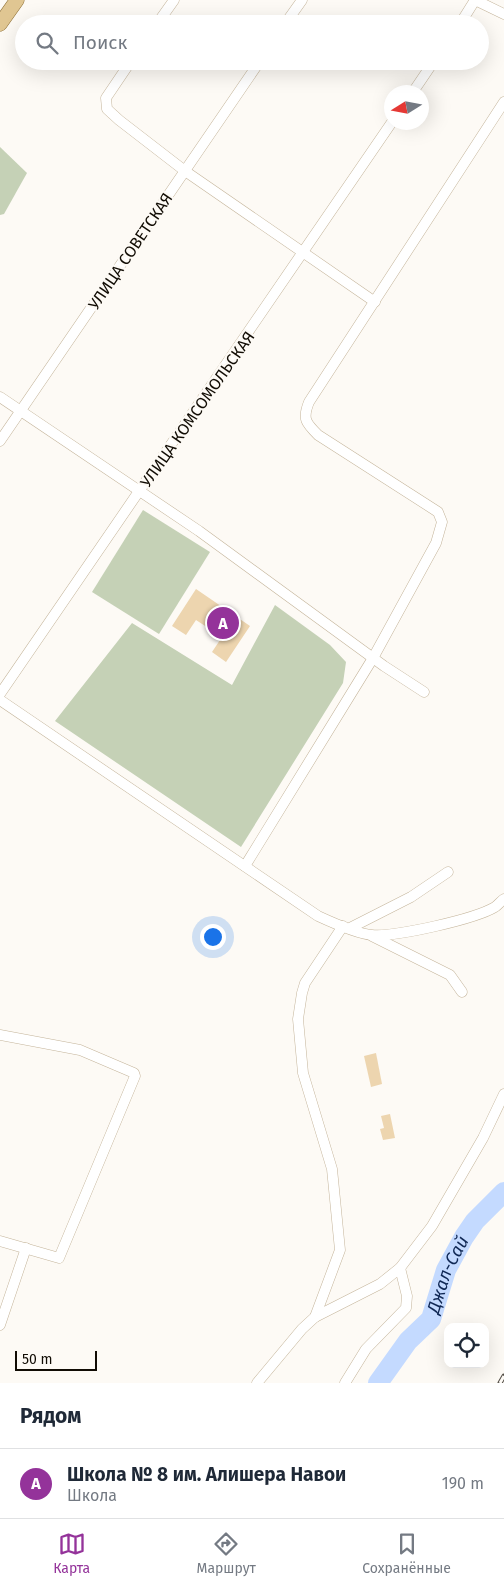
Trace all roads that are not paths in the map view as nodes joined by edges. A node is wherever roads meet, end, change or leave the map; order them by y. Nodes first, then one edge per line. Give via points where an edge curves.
1 (17, 0) edge
2 (174, 0) edge
3 (302, 0) edge
4 (475, 0) edge
5 (504, 14) edge
6 (163, 15) edge
7 (291, 15) edge
8 (466, 15) edge
9 (0, 24) edge
10 (125, 70) edge
11 (254, 70) edge
12 (428, 70) edge
13 (418, 85) edge
14 (504, 102) edge
15 (387, 130) edge
16 (185, 171) junction
17 (303, 254) junction
18 (375, 302) junction
19 (0, 398) edge
20 (20, 412) junction
21 (0, 441) edge
22 (140, 491) junction
23 (373, 658) junction
24 (424, 692) dead end
25 (0, 694) edge
26 (0, 700) edge
27 (245, 866) junction
28 (448, 872) dead end
29 (504, 899) edge
30 (346, 927) junction
31 (371, 935) junction
32 (462, 992) dead end
33 (0, 1035) edge
34 (504, 1094) edge
35 (0, 1241) edge
36 (26, 1248) junction
37 (400, 1268) junction
38 (315, 1317) junction
39 (0, 1326) edge
40 (256, 1383) edge
41 (345, 1383) edge

1 - 9 main road
2 - 6 street
3 - 7 street
4 - 5 street
4 - 8 street
10 - 16 street via 106,98 107,108
11 - 16 street, УЛИЦА СОВЕТСКАЯ
12 - 13 street
14 - 18 street
15 - 17 street, УЛИЦА КОМСОМОЛЬСКАЯ
16 - 17 street
16 - 20 street, УЛИЦА СОВЕТСКАЯ
17 - 18 street
17 - 22 street, УЛИЦА КОМСОМОЛЬСКАЯ
18 - 23 street via 305,412 308,424 318,435 438,512 440,517 441,527 436,543
19 - 20 street
20 - 21 street, УЛИЦА СОВЕТСКАЯ
20 - 22 street
22 - 23 street
22 - 25 street, УЛИЦА КОМСОМОЛЬСКАЯ
23 - 24 street
23 - 27 street
26 - 27 street
27 - 30 street via 318,916
28 - 30 street via 411,897
29 - 31 street via 496,906 462,919 395,934
30 - 31 street
30 - 38 street via 305,983 298,1019 303,1073 332,1169 340,1250
31 - 32 street via 450,975
33 - 36 street via 80,1050 135,1076 61,1256 57,1258
34 - 37 street via 483,1138 432,1226
35 - 36 street
36 - 39 street
37 - 38 street via 380,1284
37 - 41 street via 407,1296 406,1308 366,1349
38 - 40 street

